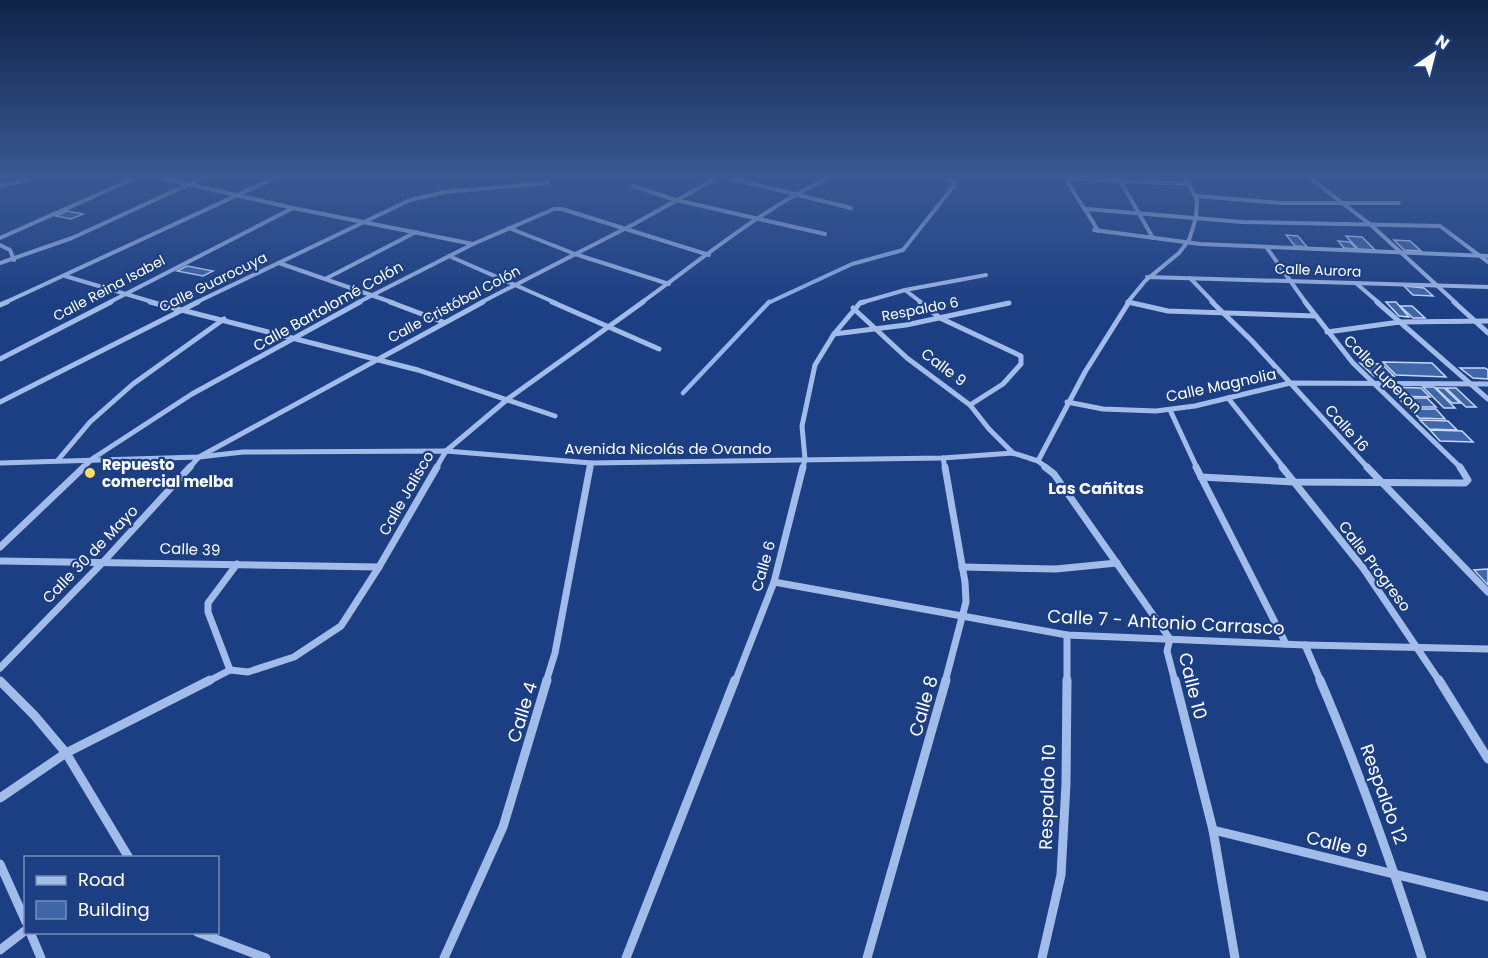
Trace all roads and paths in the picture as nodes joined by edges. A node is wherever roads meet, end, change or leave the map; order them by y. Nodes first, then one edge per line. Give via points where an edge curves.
1 (41, 220) edge
2 (112, 220) edge
3 (187, 220) edge
4 (270, 220) edge
5 (352, 220) edge
6 (368, 220) edge
7 (529, 220) edge
8 (594, 220) edge
9 (640, 220) edge
10 (758, 220) edge
11 (767, 220) edge
12 (1091, 220) edge
13 (1142, 220) edge
14 (1195, 220) edge
15 (1215, 220) edge
16 (1361, 220) edge
17 (363, 222) junction
18 (1365, 223) junction
19 (509, 228) junction
20 (623, 229) junction
21 (417, 231) junction
22 (825, 234) dead end
23 (0, 238) edge
24 (1153, 238) junction
25 (1188, 243) junction
26 (474, 244) junction
27 (0, 245) edge
28 (1267, 248) junction
29 (575, 254) junction
30 (1401, 254) junction
31 (709, 255) junction
32 (449, 256) junction
33 (1479, 256) junction
34 (1488, 256) edge
35 (14, 260) junction
36 (1488, 262) edge
37 (0, 263) edge
38 (279, 263) junction
39 (986, 275) dead end
40 (65, 276) junction
41 (1147, 277) junction
42 (327, 278) junction
43 (1190, 278) junction
44 (1289, 281) junction
45 (1357, 283) junction
46 (669, 284) junction
47 (514, 285) junction
48 (1437, 286) junction
49 (1488, 287) edge
50 (904, 290) junction
51 (123, 294) junction
52 (370, 295) junction
53 (1128, 302) junction
54 (1009, 303) dead end
55 (0, 305) edge
56 (853, 308) junction
57 (181, 310) junction
58 (1223, 314) junction
59 (1316, 316) junction
60 (940, 318) junction
61 (224, 319) junction
62 (1475, 321) junction
63 (1488, 321) edge
64 (442, 322) junction
65 (1400, 322) junction
66 (610, 327) junction
67 (877, 329) junction
68 (1327, 332) junction
69 (1488, 333) edge
70 (834, 334) junction
71 (298, 337) junction
72 (659, 349) dead end
73 (0, 358) edge
74 (378, 359) junction
75 (1469, 382) junction
76 (1290, 383) junction
77 (1372, 383) junction
78 (1488, 384) edge
79 (509, 398) junction
80 (1228, 398) junction
81 (1488, 399) edge
82 (0, 402) edge
83 (1067, 402) junction
84 (970, 405) junction
85 (1170, 410) junction
86 (555, 416) dead end
87 (446, 452) junction
88 (1013, 453) junction
89 (199, 457) junction
90 (943, 458) junction
91 (92, 459) junction
92 (805, 459) junction
93 (58, 460) junction
94 (1038, 462) junction
95 (0, 463) edge
96 (591, 463) junction
97 (1201, 477) junction
98 (1294, 482) junction
99 (1380, 482) junction
100 (0, 547) edge
101 (0, 561) edge
102 (104, 561) junction
103 (1117, 563) junction
104 (237, 564) junction
105 (379, 567) junction
106 (962, 567) junction
107 (774, 582) junction
108 (1488, 592) edge
109 (964, 616) junction
110 (1067, 634) junction
111 (1170, 639) junction
112 (1286, 644) junction
113 (1305, 645) junction
114 (1419, 648) junction
115 (1488, 649) edge
116 (0, 668) edge
117 (230, 670) junction
118 (0, 681) edge
119 (66, 753) junction
120 (1488, 759) edge
121 (0, 798) edge
122 (1213, 830) junction
123 (128, 856) edge
124 (0, 864) edge
125 (1396, 876) junction
126 (1488, 897) edge
127 (24, 918) edge
128 (24, 932) edge
129 (30, 934) edge
130 (200, 934) edge
131 (0, 950) edge
132 (41, 958) edge
133 (266, 958) edge
134 (444, 958) edge
135 (626, 958) edge
136 (867, 958) edge
137 (1042, 958) edge
138 (1235, 958) edge
139 (1422, 958) edge

1 - 23 street
2 - 35 street
3 - 40 street
4 - 51 street, Calle Reina Isabel
5 - 17 street
6 - 17 street, Calle Guarocuya
7 - 19 street, Calle Bartolomé Colón
8 - 20 street, Calle Bartolomé Colón
9 - 20 street, Calle Cristóbal Colón
10 - 31 street, Calle Jalisco
11 - 22 street
12 - 24 street via 1096,231
13 - 24 street
14 - 25 street
15 - 18 street
16 - 18 street
17 - 21 street
17 - 38 street, Calle Guarocuya
18 - 30 street
18 - 33 street via 1440,226
19 - 26 street, Calle Bartolomé Colón
19 - 29 street
20 - 29 street, Calle Cristóbal Colón
20 - 31 street, Calle Bartolomé Colón
21 - 26 street
21 - 42 street
24 - 25 street
25 - 28 street
25 - 41 street
26 - 32 street, Calle Bartolomé Colón
27 - 35 street via 10,250
28 - 30 street
28 - 44 street, Calle Luperon
29 - 46 street
29 - 47 street, Calle Cristóbal Colón
30 - 33 street
30 - 48 street
31 - 46 street, Calle Jalisco
32 - 47 street
32 - 52 street, Calle Bartolomé Colón
33 - 34 street
33 - 36 street
35 - 37 street
38 - 42 street
38 - 57 street, Calle Guarocuya
39 - 50 street
40 - 51 street
40 - 55 street
41 - 43 street, Calle Aurora
41 - 53 street
42 - 52 street
43 - 44 street, Calle Aurora
43 - 58 street, Calle 16
44 - 45 street, Calle Aurora
44 - 59 street, Calle Luperon
45 - 48 street, Calle Aurora
45 - 65 street
46 - 66 street, Calle Jalisco
47 - 64 street, Calle Cristóbal Colón
47 - 66 street
48 - 49 street, Calle Aurora
48 - 62 street
50 - 56 street
50 - 60 street
51 - 57 street
51 - 73 street, Calle Reina Isabel
52 - 64 street
52 - 71 street, Calle Bartolomé Colón
53 - 58 street via 1168,311
53 - 83 street
54 - 60 street, Respaldo 6
56 - 67 street, Calle 9
56 - 70 street, Calle 6
57 - 61 street
57 - 82 street, Calle Guarocuya
58 - 59 street
58 - 76 street, Calle 16
59 - 68 street, Calle Luperon
60 - 67 street, Respaldo 6
60 - 84 street via 1021,356 1021,364 1003,384
61 - 71 street
61 - 93 street via 133,384 90,422
62 - 63 street
62 - 65 street
62 - 69 street
64 - 74 street, Calle Cristóbal Colón
65 - 68 street
65 - 75 street
66 - 72 street
66 - 79 street, Calle Jalisco
67 - 70 street, Respaldo 6
67 - 84 street, Calle 9 via 907,358
68 - 77 street, Calle Luperon
70 - 92 street, Calle 6 via 815,365 802,426
71 - 74 street
71 - 91 street, Calle Bartolomé Colón via 192,394
74 - 79 street
74 - 89 street, Calle Cristóbal Colón
75 - 77 street, Calle Magnolia
75 - 78 street, Calle Magnolia
75 - 81 street
76 - 77 street, Calle Magnolia
76 - 80 street, Calle Magnolia
76 - 99 street, Calle 16
77 - 99 street, Calle Luperon via 1461,468 1468,480
79 - 86 street
79 - 87 street, Calle Jalisco
80 - 85 street, Calle Magnolia
80 - 98 street, Calle Progreso
83 - 85 street, Calle Magnolia via 1122,411
83 - 94 street
84 - 88 street, Calle 9
85 - 97 street
87 - 89 street, Avenida Nicolás de Ovando via 243,452
87 - 96 street, Avenida Nicolás de Ovando
87 - 105 street, Calle Jalisco
88 - 90 street, Avenida Nicolás de Ovando
88 - 94 street, Calle 10
89 - 91 street, Avenida Nicolás de Ovando
89 - 102 street, Calle 30 de Mayo
90 - 92 street, Avenida Nicolás de Ovando
90 - 106 street, Calle 8
91 - 93 street, Avenida Nicolás de Ovando
91 - 100 street, Calle Bartolomé Colón
92 - 96 street, Avenida Nicolás de Ovando
92 - 107 street, Calle 6
93 - 95 street, Avenida Nicolás de Ovando
94 - 103 street, Calle 10 via 1054,474
96 - 134 street, Calle 4 via 555,653 506,817
97 - 98 street
97 - 112 street
98 - 99 street
98 - 114 street, Calle Progreso via 1363,568
99 - 108 street, Calle 16
101 - 102 street, Calle 39
102 - 104 street, Calle 39
102 - 116 street, Calle 30 de Mayo
103 - 106 street via 1056,569
103 - 111 street, Calle 10
104 - 105 street, Calle 39
104 - 117 street via 208,603
105 - 117 street, Calle Jalisco via 336,631 294,657 248,672
106 - 109 street, Calle 8
107 - 109 street, Calle 7 - Antonio Carrasco
107 - 135 street, Calle 6
109 - 110 street, Calle 7 - Antonio Carrasco
109 - 136 street, Calle 8
110 - 111 street, Calle 7 - Antonio Carrasco
110 - 137 street, Respaldo 10 via 1061,875
111 - 112 street, Calle 7 - Antonio Carrasco
111 - 122 street, Calle 10 via 1167,651
112 - 113 street, Calle 7 - Antonio Carrasco
113 - 114 street, Calle 7 - Antonio Carrasco
113 - 125 street, Respaldo 12 via 1352,755
114 - 115 street, Calle 7 - Antonio Carrasco
114 - 120 street, Calle Progreso
117 - 119 street, Calle Jalisco
118 - 119 street
119 - 121 street, Calle Jalisco
119 - 123 street
122 - 125 street, Calle 9
122 - 138 street, Calle 10
124 - 127 street
125 - 126 street, Calle 9
125 - 139 street, Respaldo 12
128 - 131 street
129 - 132 street
130 - 133 street

